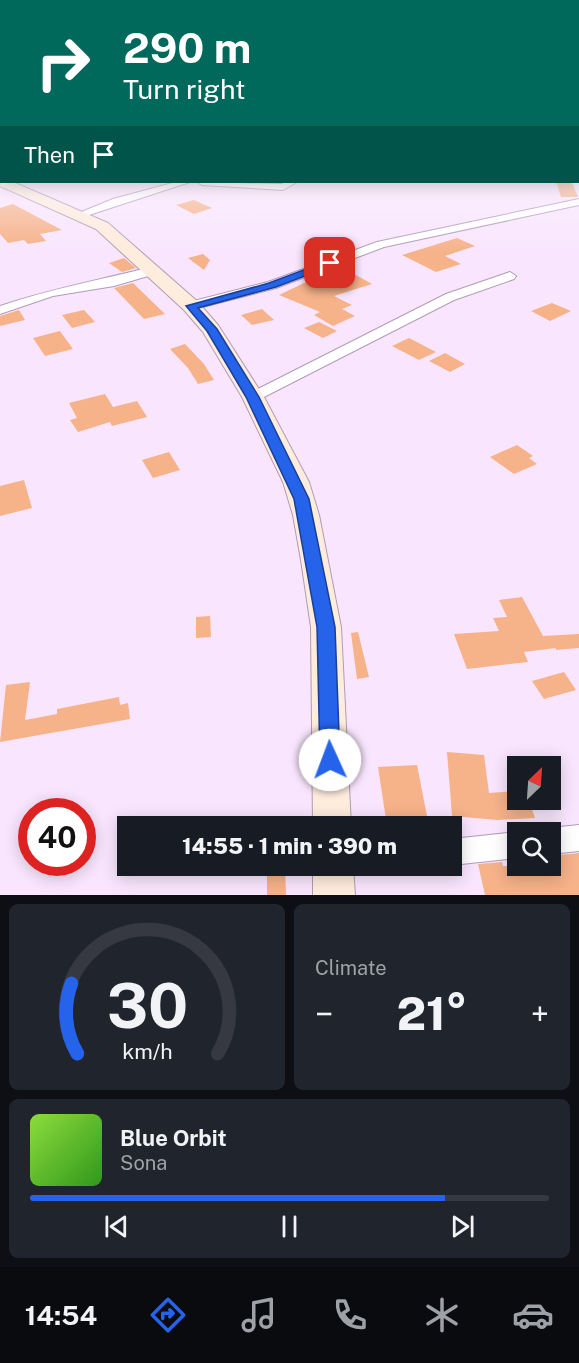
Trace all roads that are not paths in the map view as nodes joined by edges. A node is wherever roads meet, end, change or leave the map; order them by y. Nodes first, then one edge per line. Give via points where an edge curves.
1 (7, 183) edge
2 (181, 183) edge
3 (217, 183) edge
4 (290, 183) edge
5 (579, 202) edge
6 (79, 214) junction
7 (151, 271) junction
8 (510, 276) dead end
9 (191, 306) junction
10 (0, 310) edge
11 (253, 397) junction
12 (332, 816) edge
13 (579, 838) edge
14 (561, 840) edge
15 (507, 846) edge
16 (462, 851) edge
17 (333, 876) edge
18 (334, 895) edge

1 - 6 street
2 - 6 street
3 - 4 street via 283,187
5 - 9 street via 381,243 272,285
6 - 7 street via 102,226
7 - 9 street
7 - 10 street via 51,293
8 - 11 street via 450,297
9 - 11 street via 211,329
11 - 12 street via 299,490 315,560 326,627
13 - 14 street
15 - 16 street
17 - 18 street

